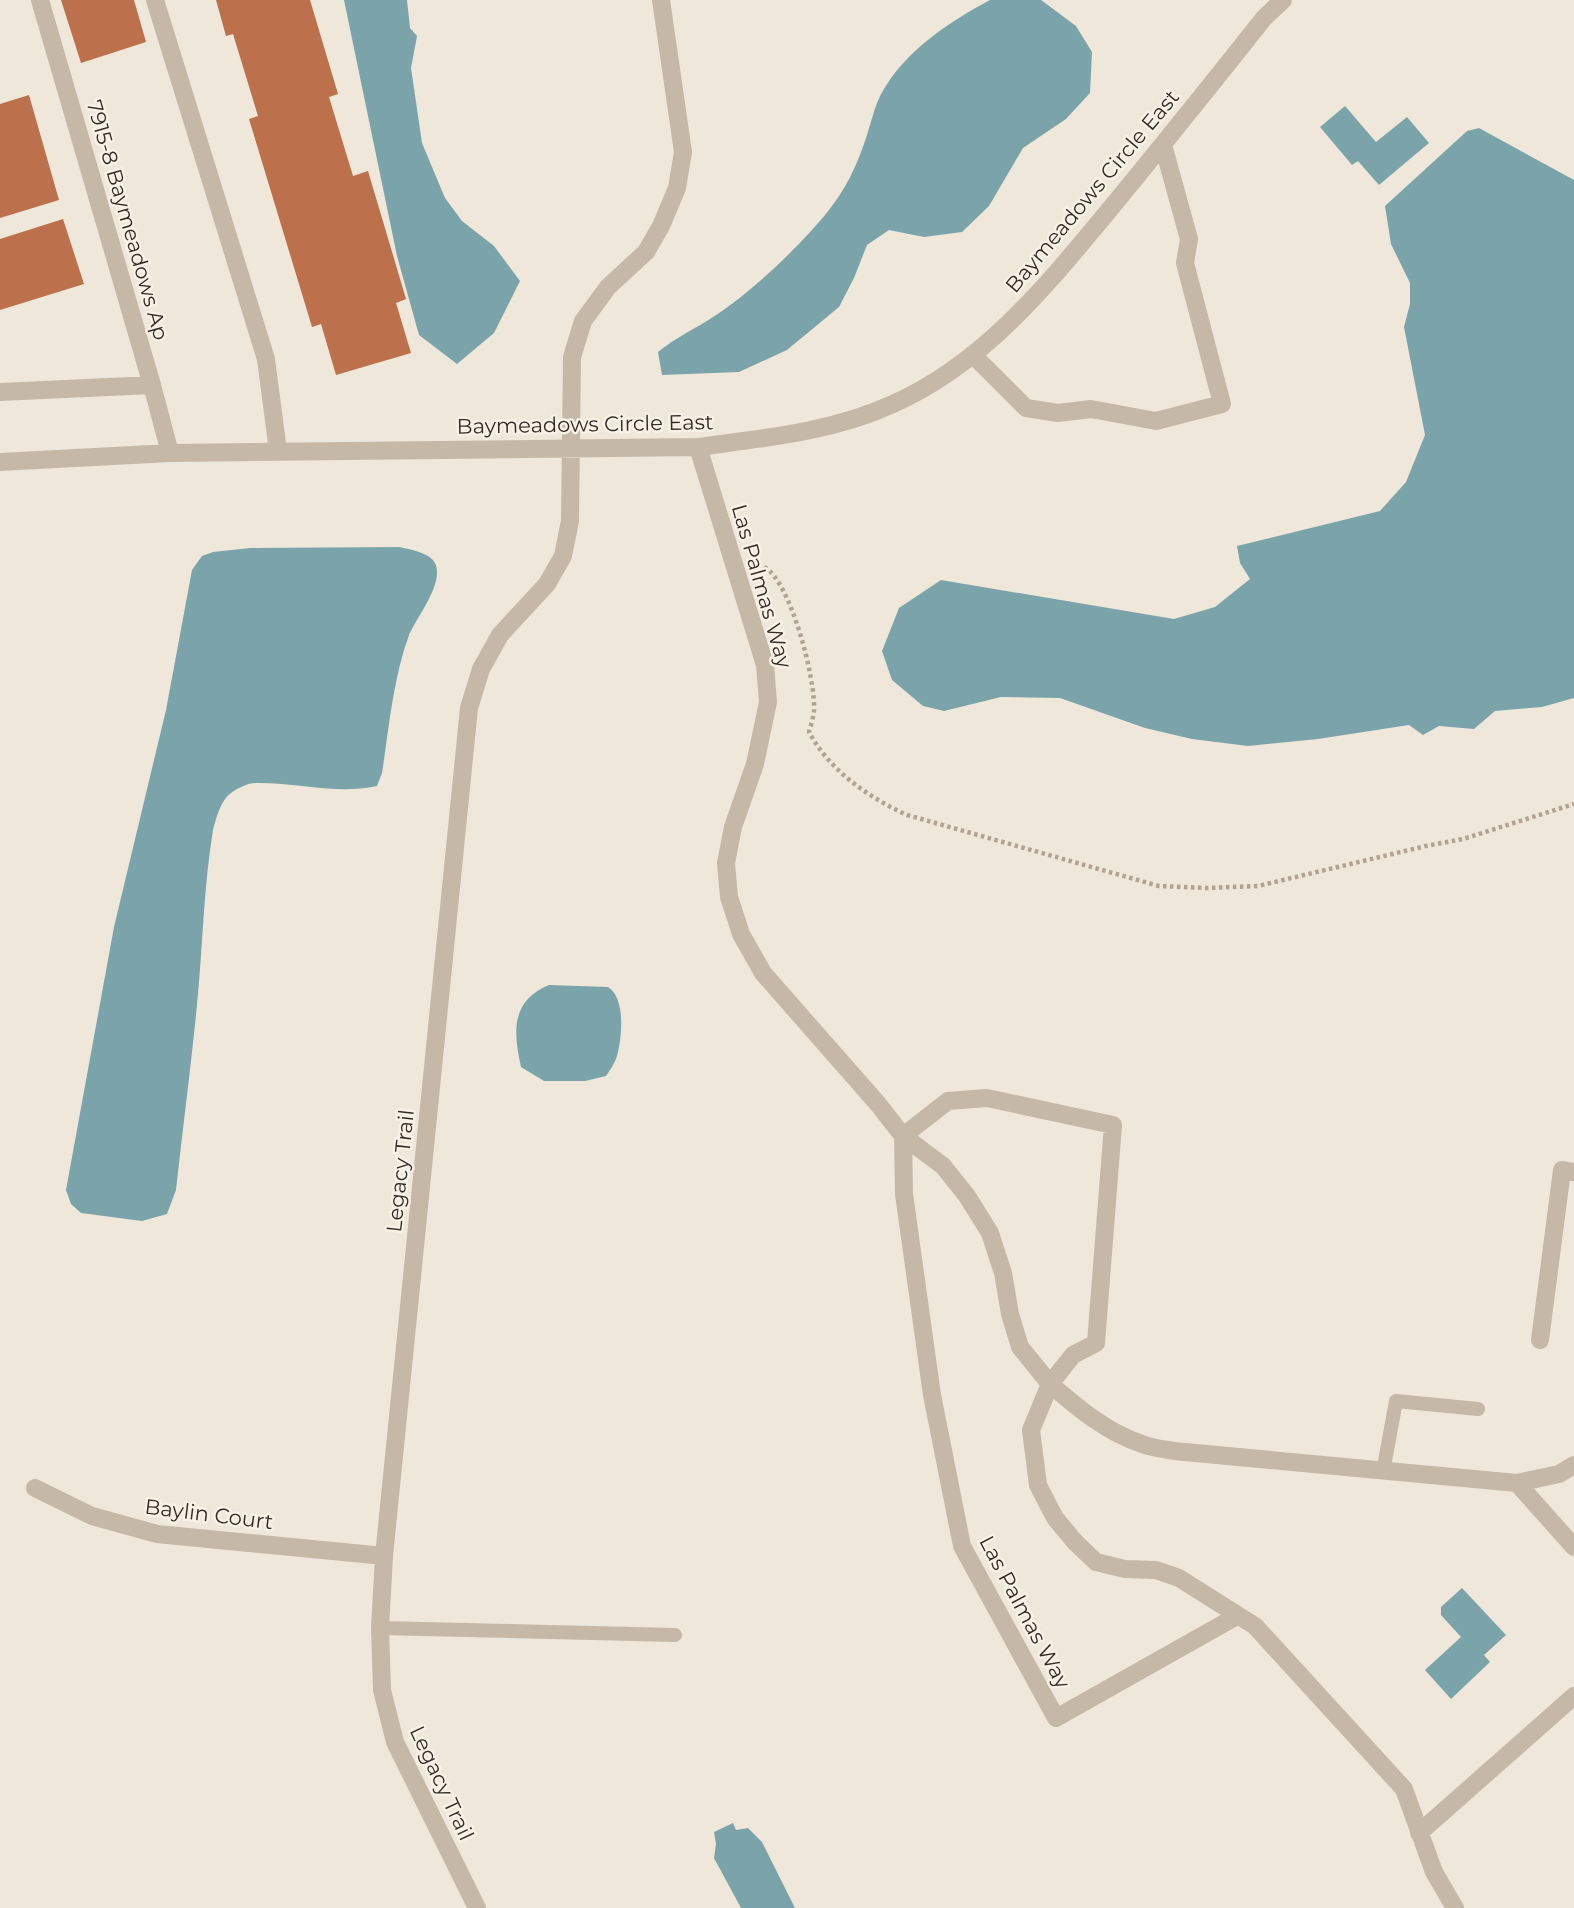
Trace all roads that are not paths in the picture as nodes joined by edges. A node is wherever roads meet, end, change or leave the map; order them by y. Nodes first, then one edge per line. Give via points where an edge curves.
1 (40, 0) edge
2 (155, 0) edge
3 (661, 0) edge
4 (1283, 0) edge
5 (1163, 145) junction
6 (974, 356) junction
7 (152, 385) junction
8 (0, 392) edge
9 (698, 447) junction
10 (571, 448) junction
11 (278, 451) junction
12 (170, 453) junction
13 (0, 463) edge
14 (903, 1136) junction
15 (1574, 1172) edge
16 (1540, 1339) dead end
17 (1050, 1384) junction
18 (1478, 1409) dead end
19 (1574, 1465) edge
20 (1383, 1472) junction
21 (1517, 1483) junction
22 (35, 1488) dead end
23 (1574, 1547) edge
24 (384, 1556) junction
25 (1237, 1616) junction
26 (380, 1628) junction
27 (675, 1635) dead end
28 (1574, 1696) edge
29 (1419, 1833) junction
30 (477, 1908) edge
31 (1455, 1908) edge

1 - 7 street, 7915-8 Baymeadows Ap
2 - 11 street via 265,359
3 - 10 street, Legacy Trail via 683,152 677,188 646,252 607,287 583,321 572,357
4 - 5 street, Baymeadows Circle East
5 - 6 street, Baymeadows Circle East via 1085,239
5 - 6 street via 1189,239 1185,263 1222,404 1156,421 1091,409 1058,413 1026,408
6 - 9 street, Baymeadows Circle East via 894,404 839,424
7 - 8 street
7 - 12 street, 7915-8 Baymeadows Ap
9 - 10 street, Baymeadows Circle East
9 - 14 street, Las Palmas Way via 765,664 768,702 755,764 730,839 726,863 729,897 741,934 762,973
10 - 11 street, Baymeadows Circle East
10 - 24 street, Legacy Trail via 570,521 563,556 547,584 500,635 481,668 469,708
11 - 12 street, Baymeadows Circle East
12 - 13 street, Baymeadows Circle East
14 - 17 street, Las Palmas Way via 943,1166 990,1233 1020,1347
14 - 17 street via 948,1101 987,1098 1113,1125 1096,1343 1073,1355
14 - 25 street, Las Palmas Way via 904,1194 932,1395 962,1546 1056,1718
15 - 16 street via 1562,1170
17 - 20 street, Las Palmas Way via 1103,1425 1140,1444
17 - 25 street via 1031,1430 1038,1485 1074,1542 1096,1562 1156,1570 1179,1578
18 - 20 lane via 1396,1401
19 - 21 street, Las Palmas Way via 1559,1474
20 - 21 street, Las Palmas Way
21 - 23 street
22 - 24 street, Baylin Court via 92,1516 157,1534
24 - 26 street, Legacy Trail
25 - 29 street via 1255,1626 1404,1789
26 - 27 lane
26 - 30 street, Legacy Trail via 382,1690 395,1742
28 - 29 street
29 - 31 street

